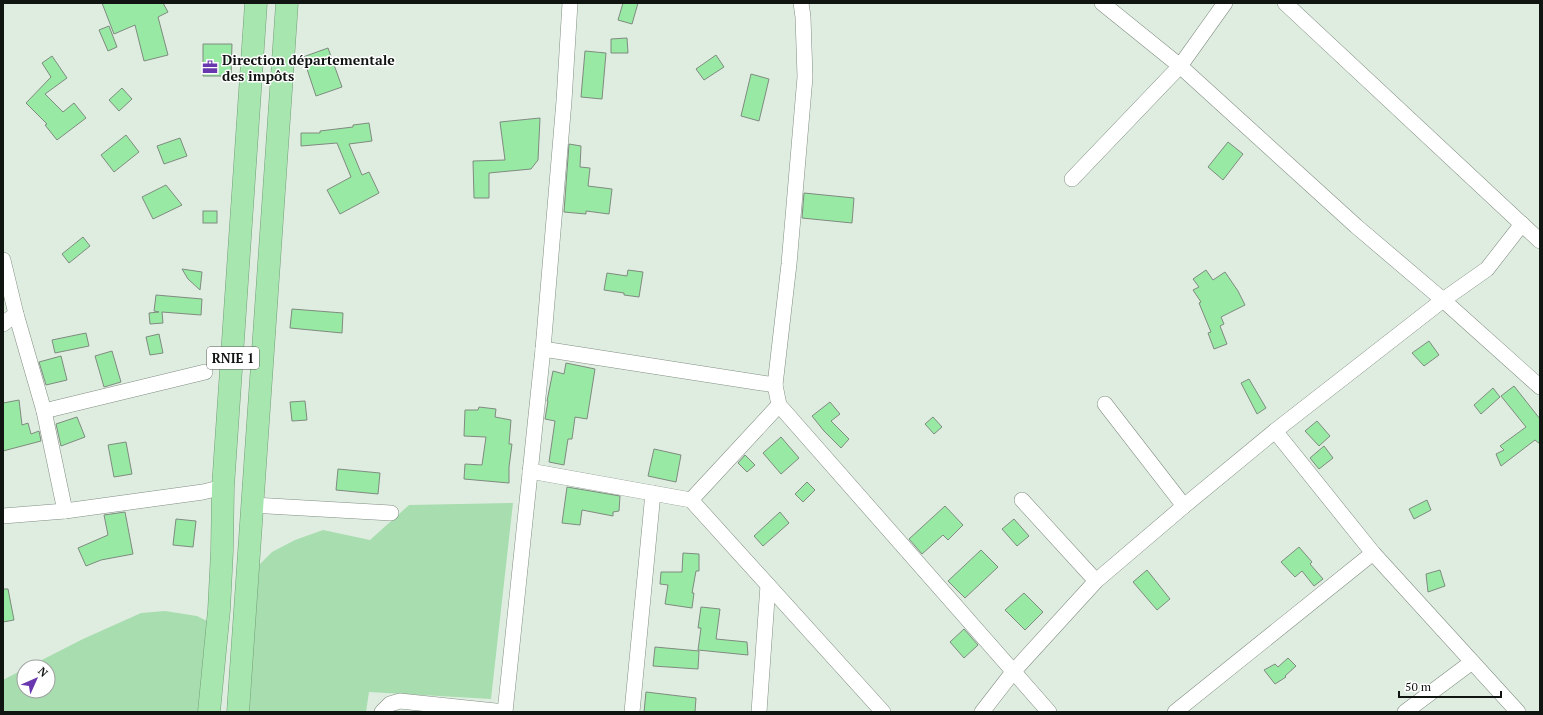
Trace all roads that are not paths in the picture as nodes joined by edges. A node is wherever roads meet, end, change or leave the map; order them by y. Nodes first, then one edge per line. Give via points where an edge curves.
1 (256, 3) edge
2 (287, 3) edge
3 (570, 3) edge
4 (801, 3) edge
5 (1102, 3) edge
6 (1225, 3) edge
7 (1285, 3) edge
8 (1180, 66) junction
9 (1072, 179) dead end
10 (1522, 224) junction
11 (1540, 241) edge
12 (3, 260) edge
13 (1443, 300) junction
14 (16, 314) junction
15 (3, 324) edge
16 (543, 349) junction
17 (205, 372) dead end
18 (775, 385) junction
19 (1540, 388) edge
20 (1105, 404) dead end
21 (779, 405) junction
22 (44, 411) junction
23 (1275, 430) junction
24 (530, 471) junction
25 (223, 487) junction
26 (653, 493) junction
27 (691, 500) junction
28 (1022, 500) dead end
29 (252, 504) junction
30 (1184, 506) junction
31 (65, 511) junction
32 (391, 513) dead end
33 (3, 516) edge
34 (1373, 553) junction
35 (1096, 581) junction
36 (768, 585) junction
37 (1472, 662) junction
38 (1014, 672) junction
39 (209, 712) edge
40 (238, 712) edge
41 (382, 712) edge
42 (505, 712) edge
43 (632, 712) edge
44 (759, 712) edge
45 (884, 712) edge
46 (982, 712) edge
47 (1049, 712) edge
48 (1175, 712) edge
49 (1405, 712) edge
50 (1518, 712) edge

1 - 25 highway, RNIE 1
2 - 29 highway, RNIE 1
3 - 16 street
4 - 18 street via 805,77
5 - 8 street
6 - 8 street
7 - 10 street
8 - 9 street
8 - 13 street via 1356,226
10 - 11 street
10 - 13 street via 1487,269
12 - 14 street
13 - 19 street
13 - 23 street
14 - 15 street
14 - 22 street
16 - 18 street
16 - 24 street
17 - 22 street
18 - 21 street
20 - 30 street
21 - 27 street
21 - 38 street
22 - 31 street
23 - 30 street
23 - 34 street
24 - 26 street
24 - 42 street
25 - 31 street
25 - 39 highway, RNIE 1 via 219,603
26 - 27 street
26 - 43 street
27 - 36 street
28 - 35 street
29 - 32 street
29 - 40 highway, RNIE 1
30 - 35 street
31 - 33 street
34 - 37 street
34 - 48 street
35 - 38 street
36 - 44 street
36 - 45 street
37 - 49 street
37 - 50 street
38 - 46 street
38 - 47 street
41 - 42 street via 390,704 400,701

